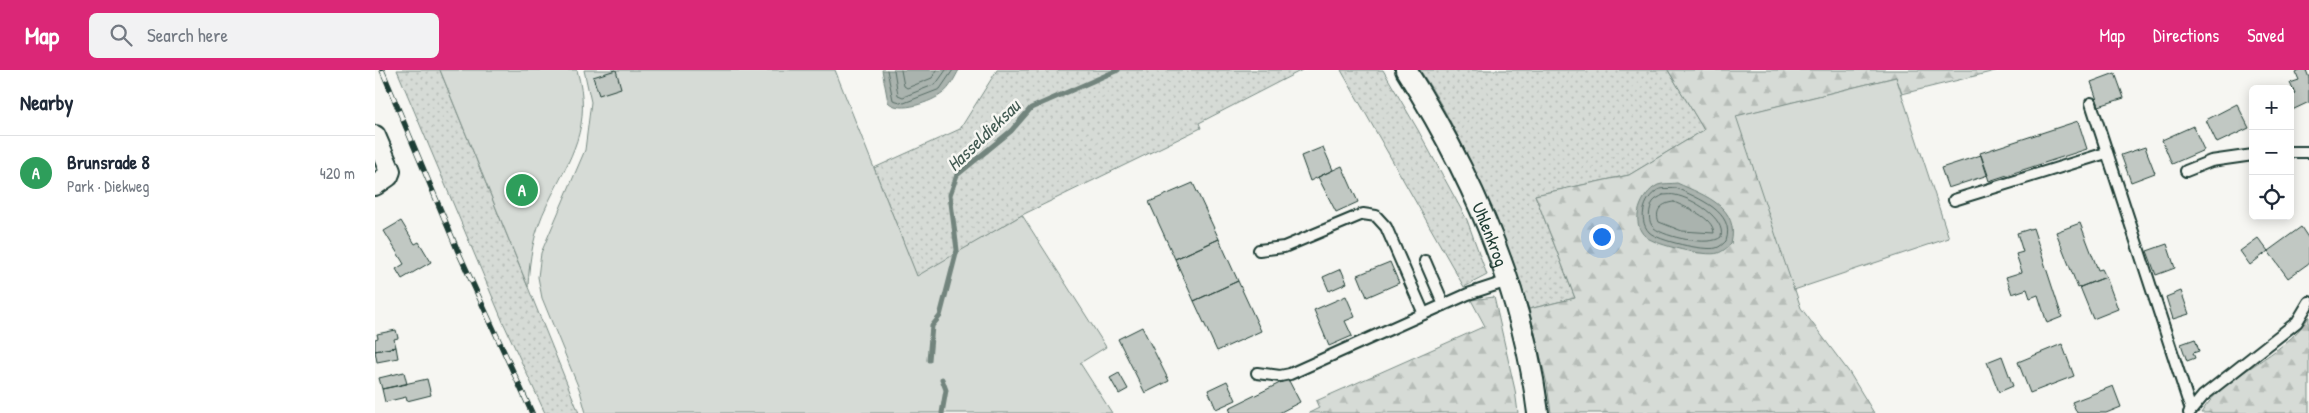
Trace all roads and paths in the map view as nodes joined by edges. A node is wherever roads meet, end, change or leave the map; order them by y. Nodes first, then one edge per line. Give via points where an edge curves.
1 (1407, 70) edge
2 (2091, 103) dead end
3 (375, 136) edge
4 (2294, 152) edge
5 (2309, 152) edge
6 (2106, 153) junction
7 (2249, 156) edge
8 (2186, 171) dead end
9 (375, 184) edge
10 (1954, 200) dead end
11 (1259, 250) dead end
12 (1425, 261) dead end
13 (1508, 281) junction
14 (2309, 302) edge
15 (1444, 305) junction
16 (1424, 314) junction
17 (1257, 373) dead end
18 (2190, 411) edge
19 (1538, 413) edge

1 - 13 street, Uhlenkrog via 1448,139 1470,184
2 - 6 lane
3 - 9 street via 390,171
4 - 5 lane
6 - 10 lane
6 - 18 lane
7 - 8 lane via 2211,161
11 - 16 lane via 1284,247 1355,216 1376,216 1385,227
12 - 15 lane
13 - 15 lane
13 - 19 street, Uhlenkrog via 1525,342
14 - 18 lane via 2297,322 2245,361
15 - 16 lane
16 - 17 lane via 1290,374

